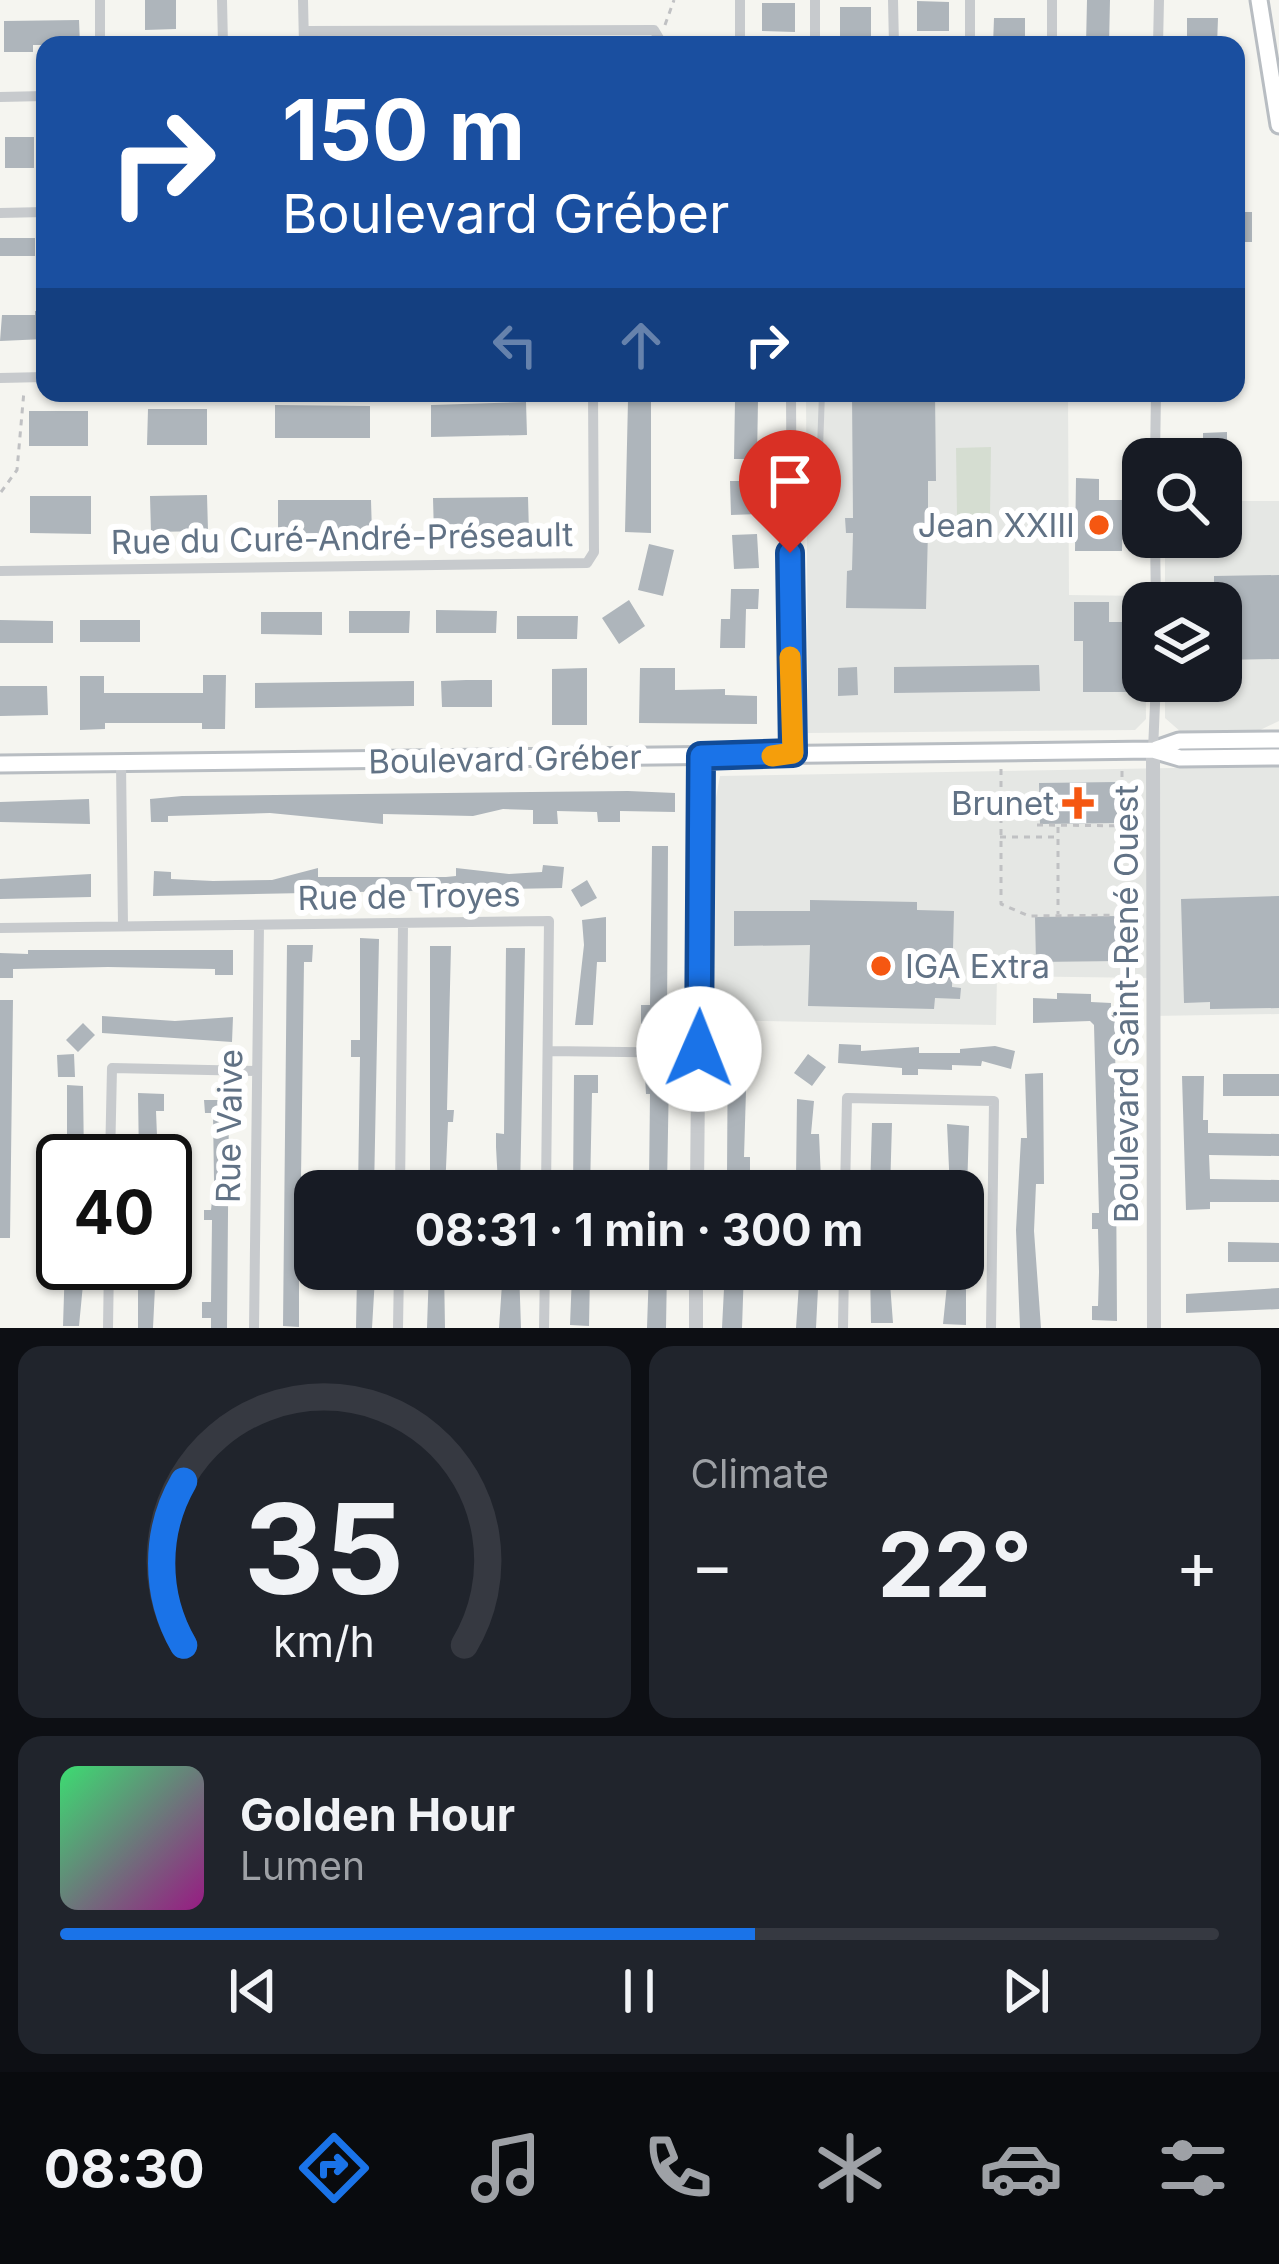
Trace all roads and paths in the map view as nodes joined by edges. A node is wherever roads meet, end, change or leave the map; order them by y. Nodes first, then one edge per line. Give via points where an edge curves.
1 (100, 0) edge
2 (222, 0) edge
3 (303, 0) edge
4 (674, 0) edge
5 (740, 0) edge
6 (815, 0) edge
7 (893, 0) edge
8 (970, 0) edge
9 (1052, 0) edge
10 (1159, 0) edge
11 (1259, 0) edge
12 (100, 36) edge
13 (223, 36) edge
14 (304, 36) edge
15 (663, 36) edge
16 (740, 36) edge
17 (815, 36) edge
18 (893, 36) edge
19 (970, 36) edge
20 (1052, 36) edge
21 (1158, 36) edge
22 (36, 96) edge
23 (0, 97) edge
24 (1279, 125) edge
25 (36, 212) edge
26 (0, 213) edge
27 (0, 377) edge
28 (24, 377) junction
29 (36, 377) edge
30 (593, 402) edge
31 (791, 402) edge
32 (822, 402) edge
33 (1156, 402) edge
34 (1155, 438) edge
35 (791, 483) junction
36 (1, 492) edge
37 (0, 571) edge
38 (1155, 702) edge
39 (1279, 727) edge
40 (1237, 740) junction
41 (1279, 740) edge
42 (1153, 750) junction
43 (793, 753) junction
44 (701, 756) junction
45 (1279, 757) edge
46 (121, 763) junction
47 (0, 764) edge
48 (1001, 770) dead end
49 (1122, 771) dead end
50 (1037, 825) dead end
51 (1058, 826) junction
52 (1122, 826) junction
53 (1137, 826) dead end
54 (1000, 837) junction
55 (1058, 837) junction
56 (1058, 915) junction
57 (1138, 915) dead end
58 (259, 925) junction
59 (403, 925) junction
60 (123, 926) junction
61 (0, 928) edge
62 (548, 1051) junction
63 (699, 1053) junction
64 (257, 1071) junction
65 (111, 1134) edge
66 (400, 1170) edge
67 (546, 1170) edge
68 (697, 1170) edge
69 (845, 1170) edge
70 (109, 1290) edge
71 (399, 1290) edge
72 (545, 1290) edge
73 (696, 1290) edge
74 (844, 1290) edge
75 (108, 1328) edge
76 (254, 1328) edge
77 (398, 1328) edge
78 (544, 1328) edge
79 (696, 1328) edge
80 (843, 1328) edge
81 (991, 1328) edge
82 (1154, 1328) edge

1 - 12 street
2 - 13 street
3 - 14 street
4 - 15 path
5 - 16 street
6 - 17 street
7 - 18 street
8 - 19 street
9 - 20 street
10 - 21 street
11 - 24 main road
22 - 23 street
25 - 26 street
27 - 28 street
28 - 29 street
28 - 36 path via 17,470
30 - 37 street, Rue du Curé-André-Préseault via 594,553 587,563
31 - 35 street
32 - 35 lane via 819,476
33 - 34 street
35 - 43 street
38 - 42 street, Boulevard Saint-René Ouest
39 - 40 main road
40 - 41 main road, Boulevard Gréber
40 - 42 main road, Boulevard Gréber
42 - 43 main road, Boulevard Gréber
42 - 45 main road, Boulevard Gréber via 1180,758
42 - 82 street, Boulevard Saint-René Ouest
43 - 44 main road, Boulevard Gréber
44 - 46 main road, Boulevard Gréber
44 - 63 street
46 - 47 main road, Boulevard Gréber
46 - 60 street
48 - 54 path
49 - 52 path
50 - 51 path
51 - 52 path
51 - 55 path
52 - 53 path
54 - 55 path
54 - 56 path via 1001,904 1030,916
55 - 56 path
56 - 57 path
58 - 59 street, Rue de Troyes
58 - 60 street, Rue de Troyes
58 - 64 street, Rue Vaive
59 - 62 street, Rue de Troyes via 548,921
59 - 66 street
60 - 61 street, Rue de Troyes
62 - 63 street
62 - 67 street, Rue de Troyes
63 - 68 street
64 - 65 street via 112,1068
64 - 76 street, Rue Vaive
69 - 81 street via 847,1099 994,1100
70 - 75 street
71 - 77 street
72 - 78 street
73 - 79 street
74 - 80 street

